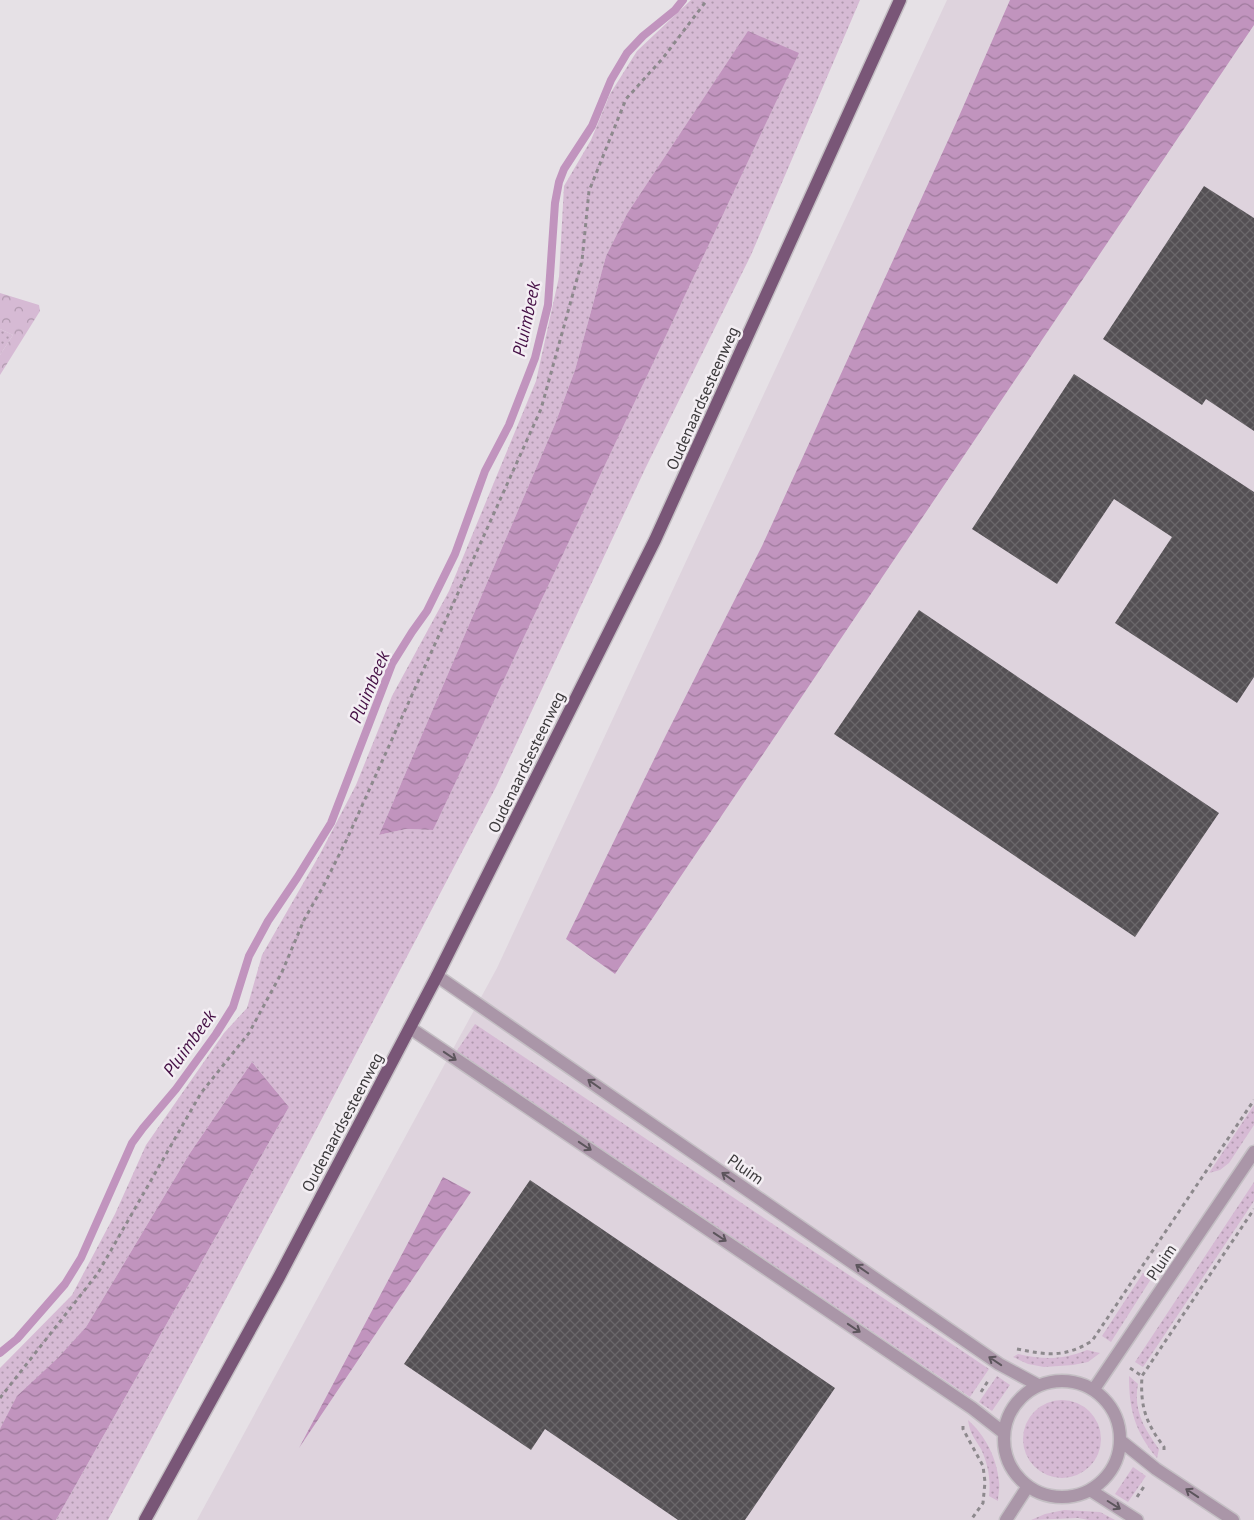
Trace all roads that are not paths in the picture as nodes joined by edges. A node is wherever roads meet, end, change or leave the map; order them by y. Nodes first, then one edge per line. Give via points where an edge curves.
1 (900, 0) edge
2 (437, 976) junction
3 (410, 1028) junction
4 (1254, 1152) edge
5 (1038, 1385) junction
6 (1094, 1389) junction
7 (1004, 1433) junction
8 (1121, 1442) junction
9 (1028, 1486) junction
10 (1090, 1490) junction
11 (145, 1520) edge
12 (1006, 1520) edge
13 (1137, 1520) edge
14 (1233, 1520) edge

1 - 2 main road, Oudenaardsesteenweg via 655,540
2 - 3 main road, Oudenaardsesteenweg
5 -> 2 street, Pluim via 999,1364
3 -> 7 street via 972,1408
3 - 11 main road, Oudenaardsesteenweg via 279,1277
4 - 6 street, Pluim
5 - 6 street via 1057,1380 1076,1382
5 - 7 street via 1014,1404
6 - 8 street via 1109,1403 1119,1421
7 - 9 street via 1008,1463
8 - 10 street via 1117,1461 1106,1478
14 -> 8 street
9 - 10 street via 1042,1494 1059,1497 1075,1496
9 - 12 street
10 -> 13 street

